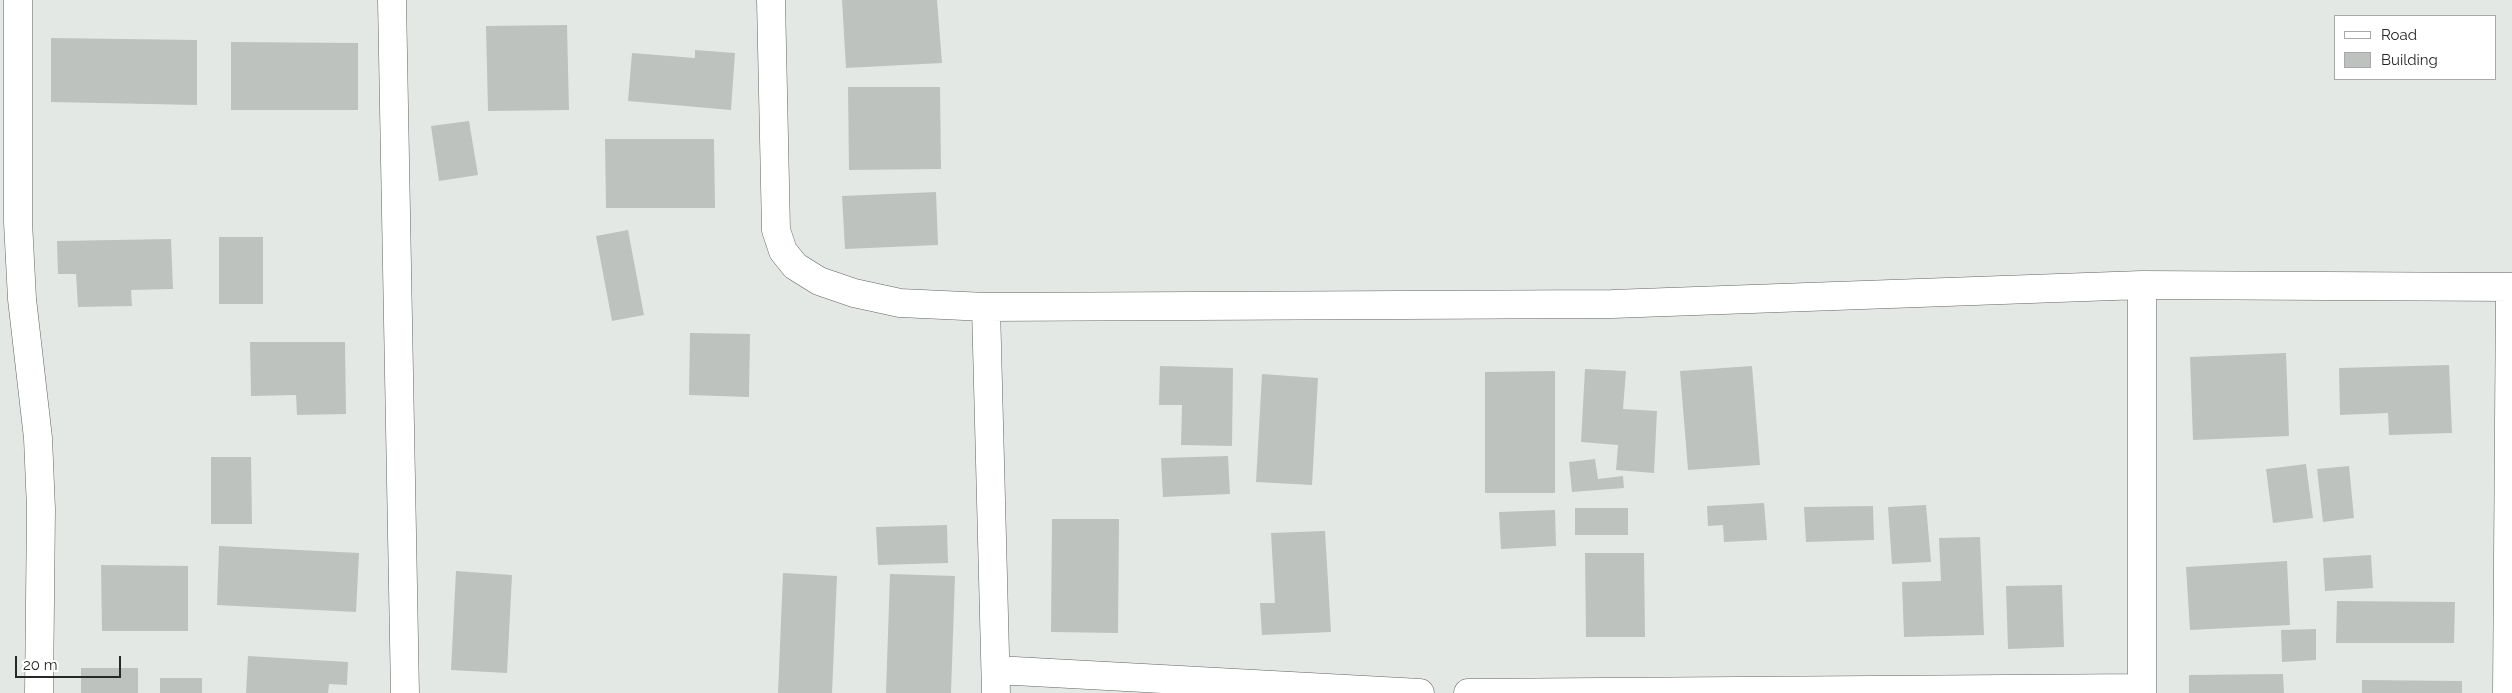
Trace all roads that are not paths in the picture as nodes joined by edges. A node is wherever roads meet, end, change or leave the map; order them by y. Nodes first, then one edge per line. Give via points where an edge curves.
1 (18, 0) edge
2 (392, 0) edge
3 (771, 0) edge
4 (2142, 285) junction
5 (2511, 287) edge
6 (986, 307) junction
7 (996, 681) edge
8 (2142, 690) edge
9 (39, 693) edge
10 (405, 693) edge
11 (1420, 693) edge
12 (1468, 693) edge
13 (2507, 693) edge

1 - 9 street via 18,222 22,299 38,438 41,508
2 - 10 street
3 - 6 street via 776,230 783,251 795,266 819,281 854,293 900,303
4 - 5 street
4 - 6 street via 1612,304
4 - 8 street
5 - 13 street
6 - 7 street
7 - 11 street
8 - 12 street

